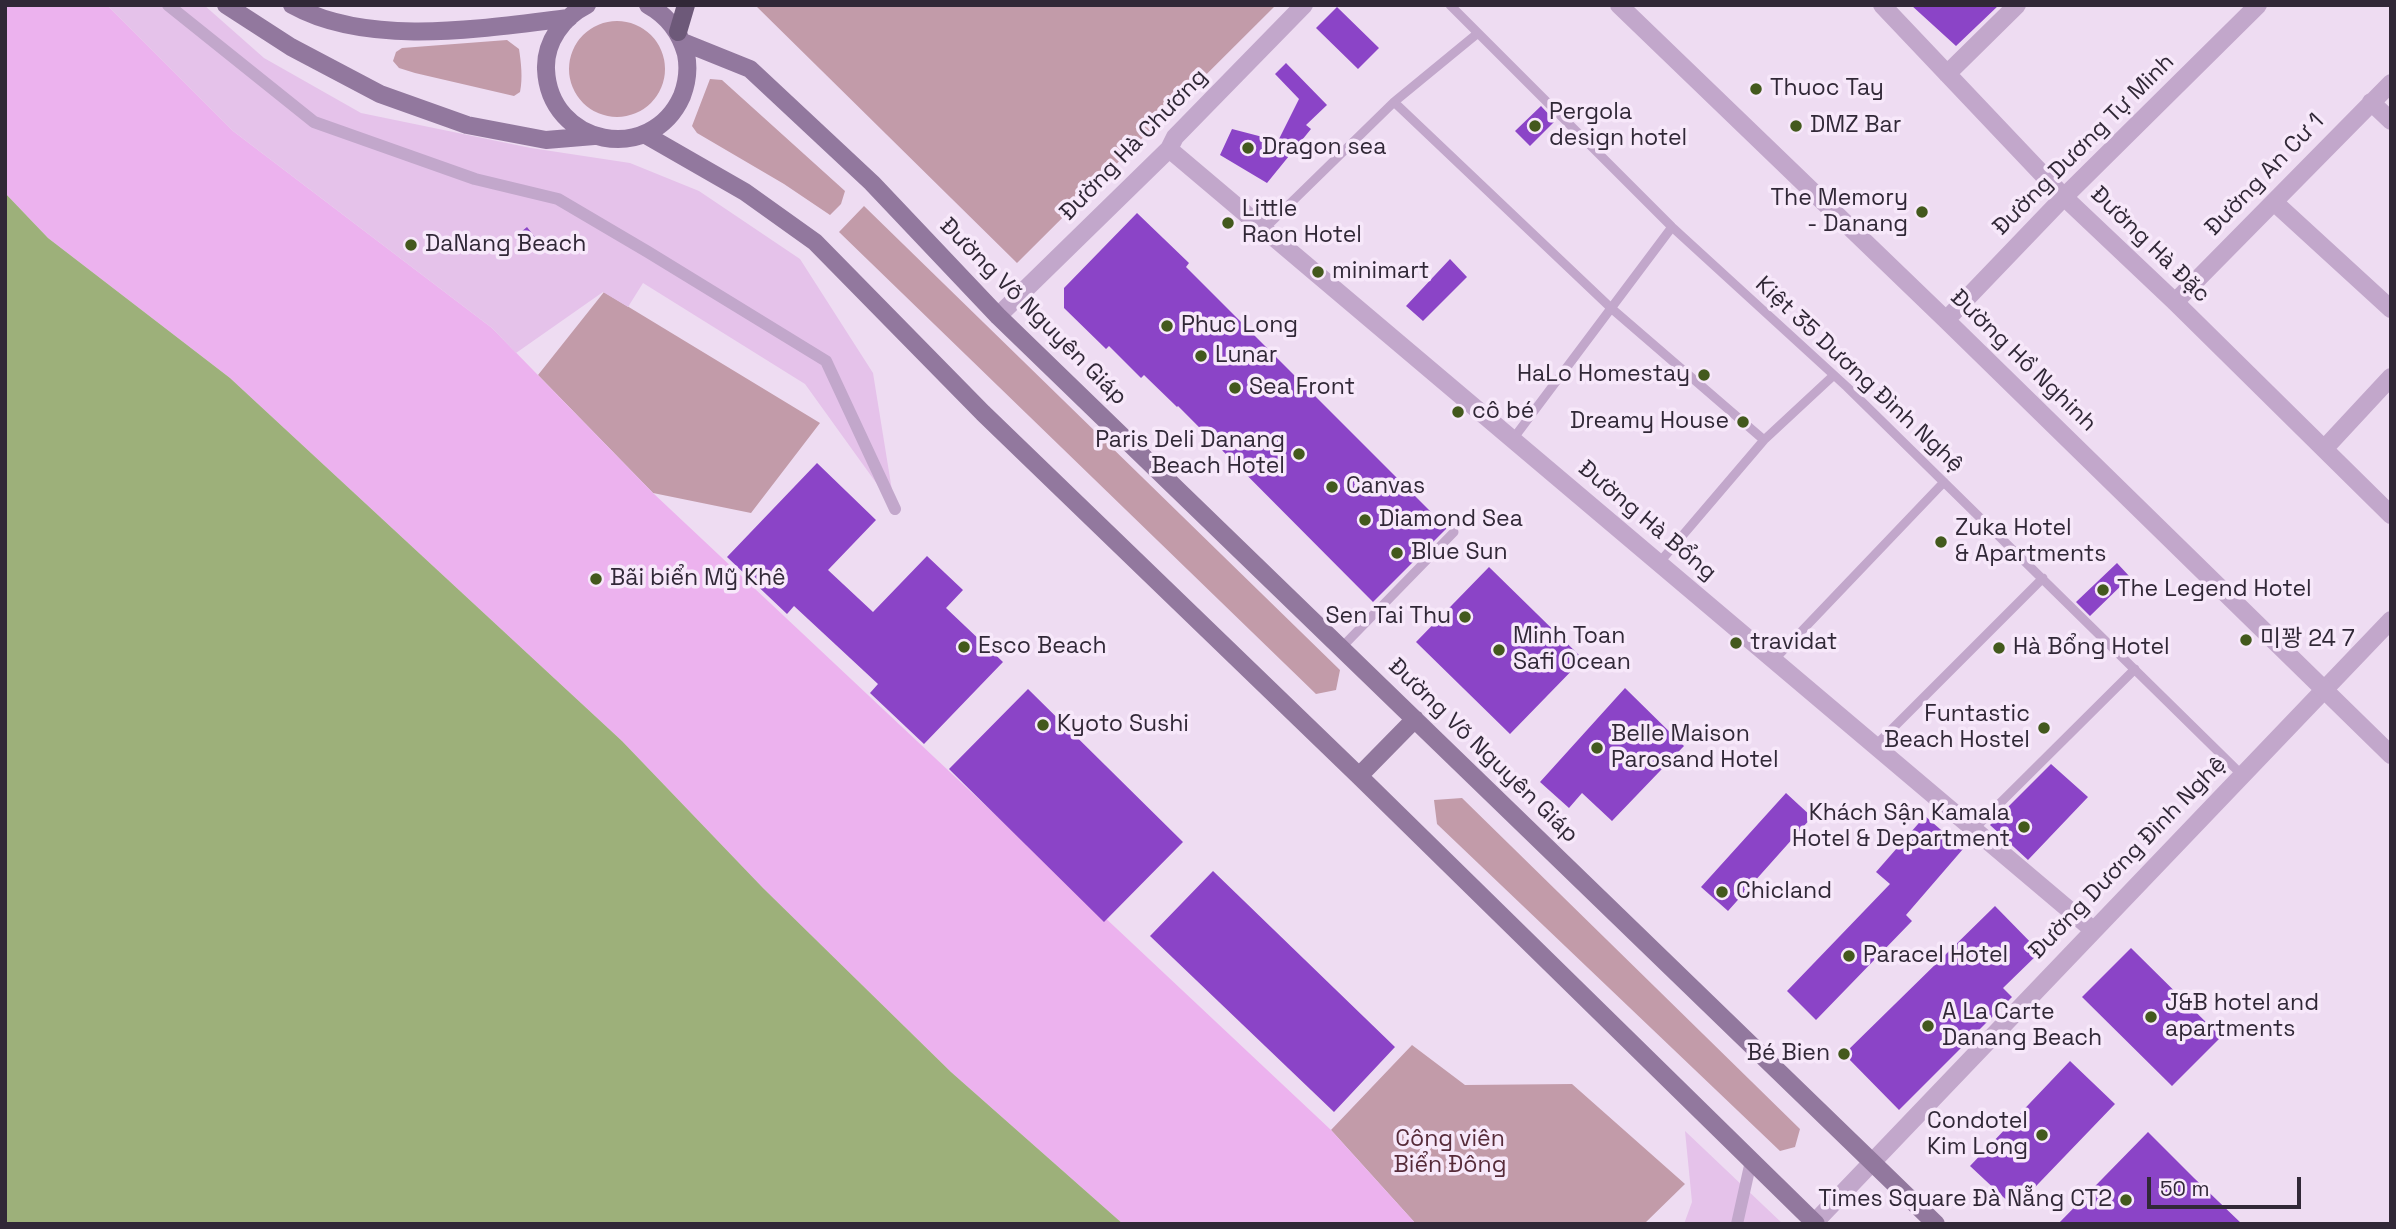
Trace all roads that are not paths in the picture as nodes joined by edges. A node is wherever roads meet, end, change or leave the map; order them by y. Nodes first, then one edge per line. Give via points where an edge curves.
1 (168, 5) edge
2 (226, 5) edge
3 (292, 5) edge
4 (587, 5) edge
5 (648, 5) edge
6 (687, 5) edge
7 (1304, 5) edge
8 (1450, 5) edge
9 (1619, 5) edge
10 (1881, 5) edge
11 (2017, 5) edge
12 (2258, 5) edge
13 (569, 18) junction
14 (1478, 33) junction
15 (680, 37) junction
16 (1947, 74) junction
17 (2391, 83) edge
18 (1394, 102) junction
19 (2371, 102) junction
20 (2391, 121) edge
21 (644, 134) junction
22 (594, 136) junction
23 (1169, 137) junction
24 (2064, 197) junction
25 (2274, 202) junction
26 (1672, 227) junction
27 (1264, 229) junction
28 (2175, 302) junction
29 (1611, 308) junction
30 (2391, 309) edge
31 (998, 316) junction
32 (1946, 320) junction
33 (1834, 375) junction
34 (2391, 377) edge
35 (1513, 439) junction
36 (1764, 440) junction
37 (2324, 449) junction
38 (1944, 482) junction
39 (895, 509) dead end
40 (2391, 514) edge
41 (1454, 532) dead end
42 (1659, 563) junction
43 (2043, 578) junction
44 (2391, 620) edge
45 (1341, 648) junction
46 (1774, 660) junction
47 (2135, 669) junction
48 (2324, 690) junction
49 (1415, 719) junction
50 (1875, 746) junction
51 (2391, 755) edge
52 (2241, 774) junction
53 (1359, 776) junction
54 (1974, 829) junction
55 (2093, 930) junction
56 (1751, 1161) junction
57 (1873, 1162) junction
58 (1815, 1223) edge
59 (1737, 1224) edge
60 (1936, 1224) edge

1 - 39 street via 314,122 475,179 558,200 826,361
2 - 22 main road via 291,47 380,94 467,125 546,140
3 - 13 main road via 362,28 415,32
4 - 13 main road
5 - 15 main road via 666,17
6 - 15 main road
7 - 23 street, Đường Hà Chương
8 - 14 lane, Kiệt 35 Dương Đình Nghệ
9 - 32 street, Đường Hồ Nghinh
10 - 16 street, Đường Hà Đặc
11 - 16 street
12 - 24 street, Đường Dương Tự Minh
13 - 22 main road via 548,51 547,80 567,120
14 - 18 lane
14 - 26 lane, Kiệt 35 Dương Đình Nghệ
15 - 21 main road via 688,63 686,86 663,123
15 - 31 main road, Đường Võ Nguyên Giáp via 750,69 872,183
16 - 24 street, Đường Hà Đặc
17 - 19 street, Đường An Cư 1
18 - 27 lane
18 - 29 lane
19 - 20 street
19 - 25 street, Đường An Cư 1
21 - 22 main road via 611,140
21 - 53 main road via 745,192 815,242 983,413
23 - 27 street, Đường Hà Bổng
23 - 31 street, Đường Hà Chương
24 - 28 street, Đường Hà Đặc
24 - 32 street, Đường Dương Tự Minh
25 - 28 street, Đường An Cư 1
25 - 30 street
26 - 29 lane
26 - 33 lane, Kiệt 35 Dương Đình Nghệ
27 - 35 street, Đường Hà Bổng
28 - 37 street, Đường Hà Đặc
29 - 35 lane
29 - 36 lane
31 - 45 main road, Đường Võ Nguyên Giáp
32 - 48 street, Đường Hồ Nghinh
33 - 36 lane
33 - 38 lane, Kiệt 35 Dương Đình Nghệ
34 - 37 street
35 - 42 street, Đường Hà Bổng
36 - 42 lane
37 - 40 street, Đường Hà Đặc
38 - 43 lane, Kiệt 35 Dương Đình Nghệ
38 - 46 lane
41 - 45 lane
42 - 46 street, Đường Hà Bổng
43 - 47 lane, Kiệt 35 Dương Đình Nghệ
43 - 50 lane
44 - 48 street, Đường Dương Đình Nghệ
45 - 49 main road, Đường Võ Nguyên Giáp
46 - 50 street, Đường Hà Bổng
47 - 52 lane, Kiệt 35 Dương Đình Nghệ
47 - 54 lane
48 - 51 street, Đường Hồ Nghinh
48 - 52 street, Đường Dương Đình Nghệ
49 - 53 main road
49 - 57 main road, Đường Võ Nguyên Giáp
50 - 54 street, Đường Hà Bổng
52 - 55 street, Đường Dương Đình Nghệ
53 - 56 main road
54 - 55 street, Đường Hà Bổng
55 - 57 street, Đường Dương Đình Nghệ
56 - 58 main road
56 - 59 street
57 - 58 street, Đường Dương Đình Nghệ
57 - 60 main road, Đường Võ Nguyên Giáp

